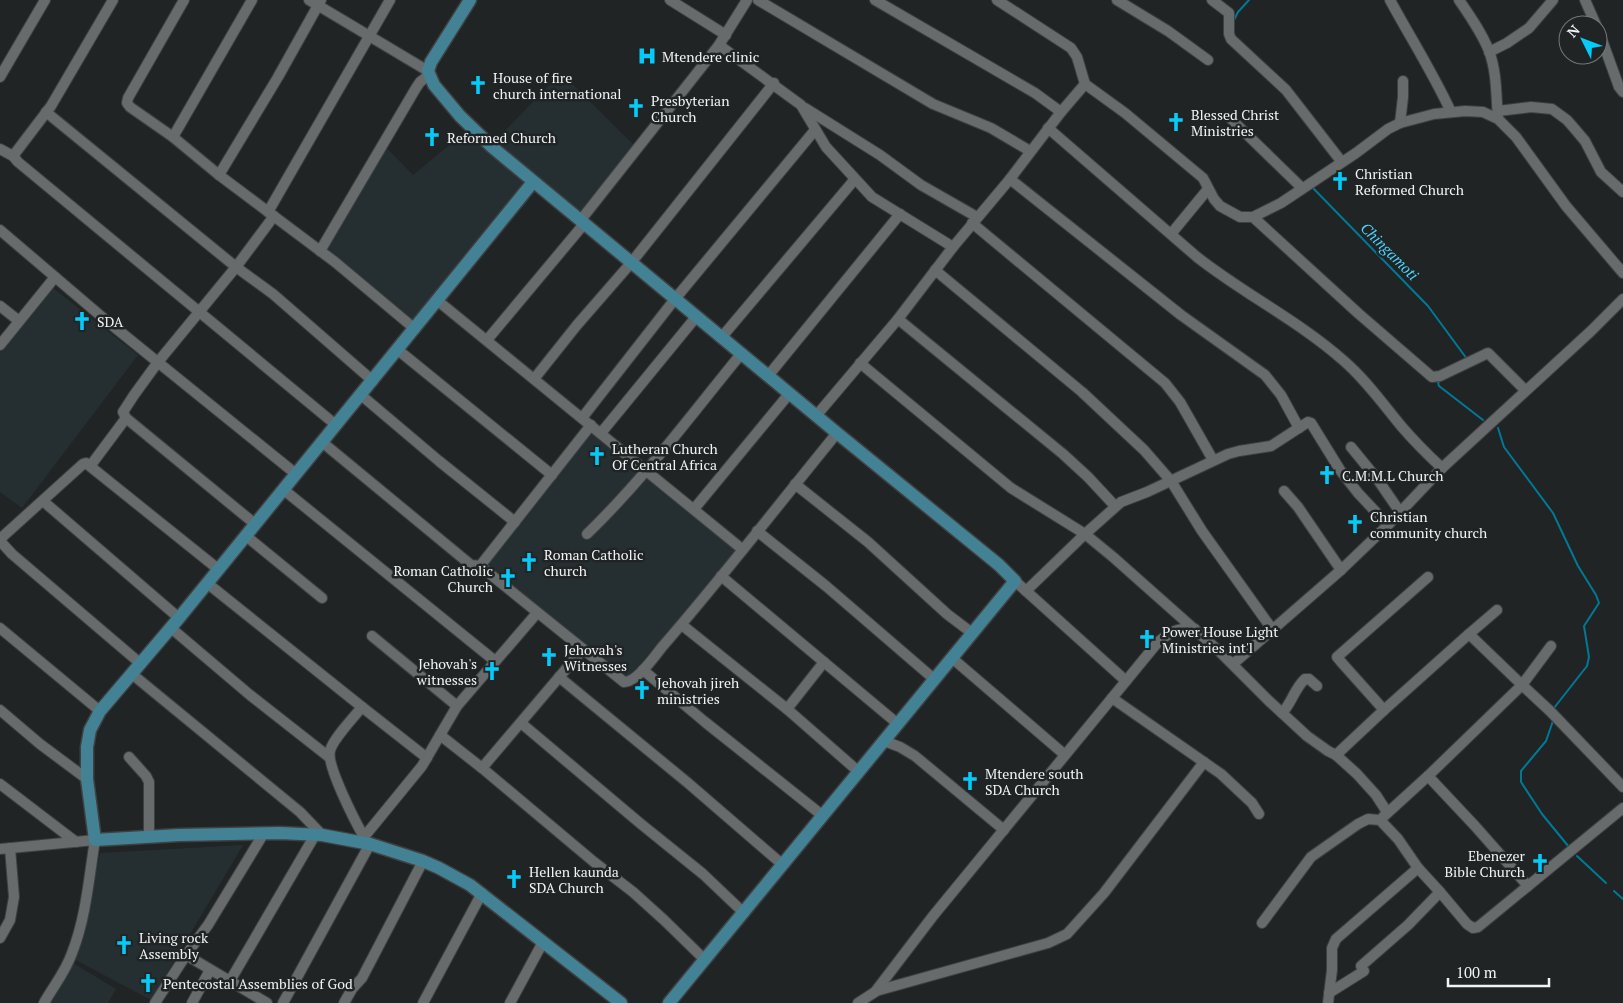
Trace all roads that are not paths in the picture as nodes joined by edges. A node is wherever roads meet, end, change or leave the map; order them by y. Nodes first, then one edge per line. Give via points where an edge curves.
1 (45, 0) edge
2 (113, 0) edge
3 (184, 0) edge
4 (252, 0) edge
5 (309, 0) edge
6 (390, 0) edge
7 (470, 0) edge
8 (670, 0) edge
9 (747, 0) edge
10 (758, 0) edge
11 (876, 0) edge
12 (997, 0) edge
13 (1117, 0) edge
14 (1212, 0) edge
15 (1390, 0) edge
16 (1459, 0) edge
17 (1553, 0) edge
18 (1585, 0) edge
19 (320, 3) edge
20 (1592, 15) edge
21 (370, 35) junction
22 (726, 35) junction
23 (719, 45) junction
24 (1489, 52) junction
25 (1608, 55) edge
26 (1208, 60) dead end
27 (429, 73) junction
28 (0, 77) edge
29 (1403, 80) dead end
30 (774, 83) junction
31 (1085, 84) junction
32 (1623, 92) edge
33 (804, 108) junction
34 (46, 112) junction
35 (1061, 112) junction
36 (1451, 112) junction
37 (1498, 115) junction
38 (1230, 118) dead end
39 (1400, 123) junction
40 (1048, 128) junction
41 (815, 130) junction
42 (173, 137) junction
43 (0, 149) edge
44 (1030, 151) junction
45 (13, 156) junction
46 (1342, 161) junction
47 (219, 175) junction
48 (855, 178) junction
49 (1010, 179) junction
50 (533, 182) junction
51 (1208, 188) junction
52 (1302, 188) junction
53 (1623, 192) edge
54 (271, 214) junction
55 (900, 214) junction
56 (1253, 217) junction
57 (974, 220) junction
58 (582, 223) junction
59 (0, 230) edge
60 (1171, 234) junction
61 (953, 247) junction
62 (320, 250) junction
63 (630, 263) junction
64 (236, 267) junction
65 (935, 270) junction
66 (1623, 272) edge
67 (55, 277) junction
68 (675, 299) junction
69 (1623, 299) edge
70 (438, 301) junction
71 (0, 306) edge
72 (199, 312) junction
73 (696, 317) junction
74 (898, 319) junction
75 (19, 321) junction
76 (415, 329) junction
77 (721, 338) junction
78 (487, 340) junction
79 (0, 345) edge
80 (398, 350) junction
81 (742, 354) junction
82 (158, 362) junction
83 (860, 363) junction
84 (768, 376) junction
85 (534, 379) junction
86 (373, 380) junction
87 (1525, 390) junction
88 (789, 394) junction
89 (361, 395) junction
90 (816, 416) junction
91 (126, 418) junction
92 (582, 418) junction
93 (591, 425) junction
94 (336, 426) junction
95 (1299, 428) junction
96 (601, 433) junction
97 (837, 433) junction
98 (322, 442) junction
99 (1351, 447) dead end
100 (1213, 460) junction
101 (91, 465) junction
102 (1442, 468) junction
103 (648, 471) junction
104 (296, 474) junction
105 (552, 475) junction
106 (1171, 481) junction
107 (795, 484) junction
108 (284, 490) junction
109 (1284, 491) dead end
110 (43, 501) junction
111 (1114, 506) junction
112 (694, 509) junction
113 (1400, 512) junction
114 (515, 522) junction
115 (255, 524) junction
116 (1388, 525) junction
117 (757, 531) junction
118 (587, 534) dead end
119 (1085, 534) junction
120 (246, 536) junction
121 (0, 540) edge
122 (742, 549) junction
123 (480, 566) junction
124 (218, 569) junction
125 (1341, 570) junction
126 (721, 576) junction
127 (1428, 577) dead end
128 (1015, 581) junction
129 (207, 583) junction
130 (1026, 591) junction
131 (322, 598) dead end
132 (1497, 610) dead end
133 (537, 613) junction
134 (175, 623) junction
135 (682, 625) junction
136 (0, 628) edge
137 (1195, 629) junction
138 (1272, 629) junction
139 (972, 634) junction
140 (1469, 634) junction
141 (372, 636) dead end
142 (1551, 646) dead end
143 (583, 648) junction
144 (952, 658) junction
145 (495, 661) junction
146 (824, 662) junction
147 (1233, 664) junction
148 (137, 669) junction
149 (643, 670) junction
150 (559, 677) junction
151 (934, 679) junction
152 (1126, 681) junction
153 (1522, 685) junction
154 (1317, 686) dead end
155 (1112, 698) junction
156 (457, 706) junction
157 (362, 707) junction
158 (787, 709) junction
159 (0, 710) edge
160 (1384, 710) junction
161 (100, 711) junction
162 (1282, 713) junction
163 (520, 723) junction
164 (898, 724) junction
165 (440, 735) junction
166 (884, 740) junction
167 (1065, 755) junction
168 (1336, 755) junction
169 (130, 757) dead end
170 (329, 757) junction
171 (428, 758) junction
172 (1204, 762) junction
173 (482, 768) junction
174 (858, 772) junction
175 (1428, 776) junction
176 (87, 779) junction
177 (0, 784) edge
178 (1623, 787) edge
179 (1623, 808) edge
180 (1259, 814) dead end
181 (823, 816) junction
182 (1383, 816) junction
183 (1004, 830) junction
184 (264, 833) junction
185 (318, 835) junction
186 (149, 837) junction
187 (95, 840) junction
188 (365, 841) junction
189 (76, 842) junction
190 (5, 848) edge
191 (423, 861) junction
192 (783, 865) junction
193 (1418, 868) junction
194 (1528, 886) junction
195 (1440, 892) junction
196 (482, 893) junction
197 (744, 913) junction
198 (1262, 924) dead end
199 (0, 938) edge
200 (543, 942) junction
201 (186, 955) junction
202 (705, 960) junction
203 (210, 970) junction
204 (230, 981) junction
205 (875, 992) junction
206 (1329, 998) edge
207 (44, 1003) edge
208 (155, 1003) edge
209 (192, 1003) edge
210 (267, 1003) edge
211 (283, 1003) edge
212 (344, 1003) edge
213 (423, 1003) edge
214 (510, 1003) edge
215 (621, 1003) edge
216 (669, 1003) edge
217 (858, 1003) edge

1 - 28 street
2 - 34 street
3 - 42 street via 127,103
4 - 42 street
5 - 19 street
6 - 21 street
7 - 27 main road via 431,62
8 - 22 street
9 - 22 street
10 - 44 street via 933,104 990,128
11 - 35 street
12 - 31 street via 1072,48
13 - 26 street
14 - 46 street via 1229,13 1231,39 1286,90
15 - 36 street
16 - 24 street
17 - 24 street via 1529,28
18 - 20 street
19 - 21 street
19 - 47 street
21 - 27 street
21 - 54 street
22 - 23 street
23 - 30 street
23 - 58 street
24 - 37 street
25 - 32 street
27 - 50 main road via 460,116
27 - 62 street via 416,88
29 - 39 street
30 - 33 street
30 - 63 street
31 - 35 street
31 - 51 street via 1183,161 1203,178
33 - 41 street
33 - 57 street via 880,155
34 - 45 street
34 - 64 street
35 - 40 street
36 - 37 street
36 - 39 street
37 - 53 street via 1531,106 1552,109 1574,128 1585,141 1601,172
37 - 66 street via 1566,206
38 - 52 street
39 - 46 street
40 - 44 street
40 - 60 street
41 - 48 street
41 - 68 street
42 - 47 street
43 - 45 street
44 - 49 street
45 - 72 street
46 - 52 street
47 - 54 street
48 - 55 street via 872,197
48 - 77 street
49 - 57 street
49 - 95 street via 1181,315 1264,376 1281,395
50 - 58 main road
50 - 70 main road
51 - 56 street via 1220,206 1230,213
51 - 60 street
52 - 56 street
54 - 62 street
54 - 64 street
55 - 61 street
55 - 84 street
56 - 87 street via 1432,377 1488,353
57 - 61 street
57 - 100 street via 1165,383 1180,402
58 - 63 main road
58 - 78 street
59 - 67 street
60 - 102 street via 1219,274 1291,320 1343,360
61 - 65 street
62 - 76 street
63 - 68 main road
63 - 85 street
64 - 72 street
64 - 86 street via 273,294
65 - 74 street
65 - 106 street via 1082,392 1144,450
67 - 75 street
67 - 82 street
68 - 73 main road
68 - 92 street
69 - 87 street
70 - 76 main road
70 - 78 street
71 - 75 street
72 - 82 street
72 - 94 street
73 - 77 main road
73 - 96 street
74 - 83 street
74 - 111 street via 1063,454
75 - 79 street
76 - 80 main road
77 - 81 main road
78 - 85 street
80 - 86 main road
80 - 105 street
81 - 84 main road
81 - 103 street
82 - 91 street via 124,408
82 - 104 street
83 - 90 street
83 - 119 street via 1011,488
84 - 88 main road
85 - 92 street
86 - 89 main road
87 - 102 street
88 - 90 main road
88 - 112 street
89 - 94 main road
89 - 114 street
90 - 97 main road
91 - 101 street
91 - 115 street
92 - 93 street
93 - 96 street
93 - 105 street
94 - 98 main road
95 - 100 street via 1271,446 1238,451
95 - 116 street via 1311,423 1340,470
96 - 103 street
97 - 107 street
97 - 128 main road
98 - 104 main road
98 - 123 street via 471,565
99 - 113 street
100 - 106 street
101 - 110 street via 82,464
101 - 124 street
102 - 113 street
103 - 112 street
103 - 118 street
104 - 108 main road
105 - 114 street
106 - 111 street
106 - 138 street via 1202,532
107 - 117 street
107 - 139 street via 868,542
108 - 115 main road
108 - 145 street
109 - 125 street
110 - 121 street
110 - 134 street
111 - 119 street
112 - 122 street
113 - 116 street
114 - 123 street
115 - 120 main road
116 - 125 street
117 - 122 street
117 - 151 street
119 - 130 street
119 - 137 street
120 - 124 main road
120 - 131 street
121 - 148 street
122 - 126 street
123 - 133 street
124 - 129 main road
125 - 138 street
126 - 135 street
126 - 146 street
127 - 160 street via 1337,657
128 - 130 street
128 - 139 main road
129 - 134 main road
129 - 157 street
130 - 152 street
132 - 140 street
133 - 143 street
133 - 145 street
134 - 148 main road
134 - 170 street via 250,694
135 - 149 street
135 - 158 street
136 - 161 street
137 - 147 street
137 - 152 street via 1181,628 1158,642
138 - 147 street
139 - 144 main road
140 - 153 street
140 - 160 street
141 - 156 street
142 - 153 street
143 - 149 street via 624,682 633,680
143 - 150 street
144 - 151 main road
144 - 167 street
145 - 156 street
146 - 158 street
146 - 164 street
147 - 162 street
148 - 161 main road
148 - 185 street via 300,812
149 - 181 street
150 - 163 street
150 - 192 street
151 - 164 main road
152 - 155 street
153 - 175 street
153 - 178 street
154 - 162 street via 1305,679
155 - 167 street
155 - 172 street
156 - 165 street
157 - 170 street via 332,745
157 - 171 street
158 - 174 street
159 - 176 street
160 - 168 street
161 - 176 main road via 88,738
162 - 168 street via 1307,736
163 - 173 street
163 - 197 street via 703,874
164 - 166 main road
165 - 171 street
165 - 173 street
166 - 174 main road
166 - 183 street via 915,756
167 - 183 street
168 - 182 street via 1368,784
169 - 186 street via 149,782
170 - 188 street
171 - 188 street
172 - 180 street via 1247,798
172 - 205 street via 1104,893 1067,934 1048,943
173 - 202 street via 633,892
174 - 181 main road
175 - 182 street
175 - 194 street
176 - 187 main road
177 - 189 street
179 - 194 street
181 - 192 main road
182 - 193 street
182 - 198 street via 1358,824 1311,857
183 - 205 street
184 - 185 main road
184 - 186 main road
184 - 201 street
185 - 188 main road
185 - 204 street
186 - 187 main road
187 - 189 street
187 - 207 street via 75,947
188 - 191 main road
188 - 211 street
189 - 190 street
190 - 199 street via 14,897 10,920
191 - 196 main road
191 - 212 street via 362,978
192 - 197 main road
193 - 195 street
193 - 206 street via 1336,939 1332,948
194 - 195 street via 1474,928
195 - 206 street
196 - 200 main road
196 - 213 street
197 - 202 main road
200 - 214 street
200 - 215 main road
201 - 203 street
201 - 208 street
202 - 216 main road
203 - 204 street
203 - 209 street
204 - 210 street
205 - 217 street

